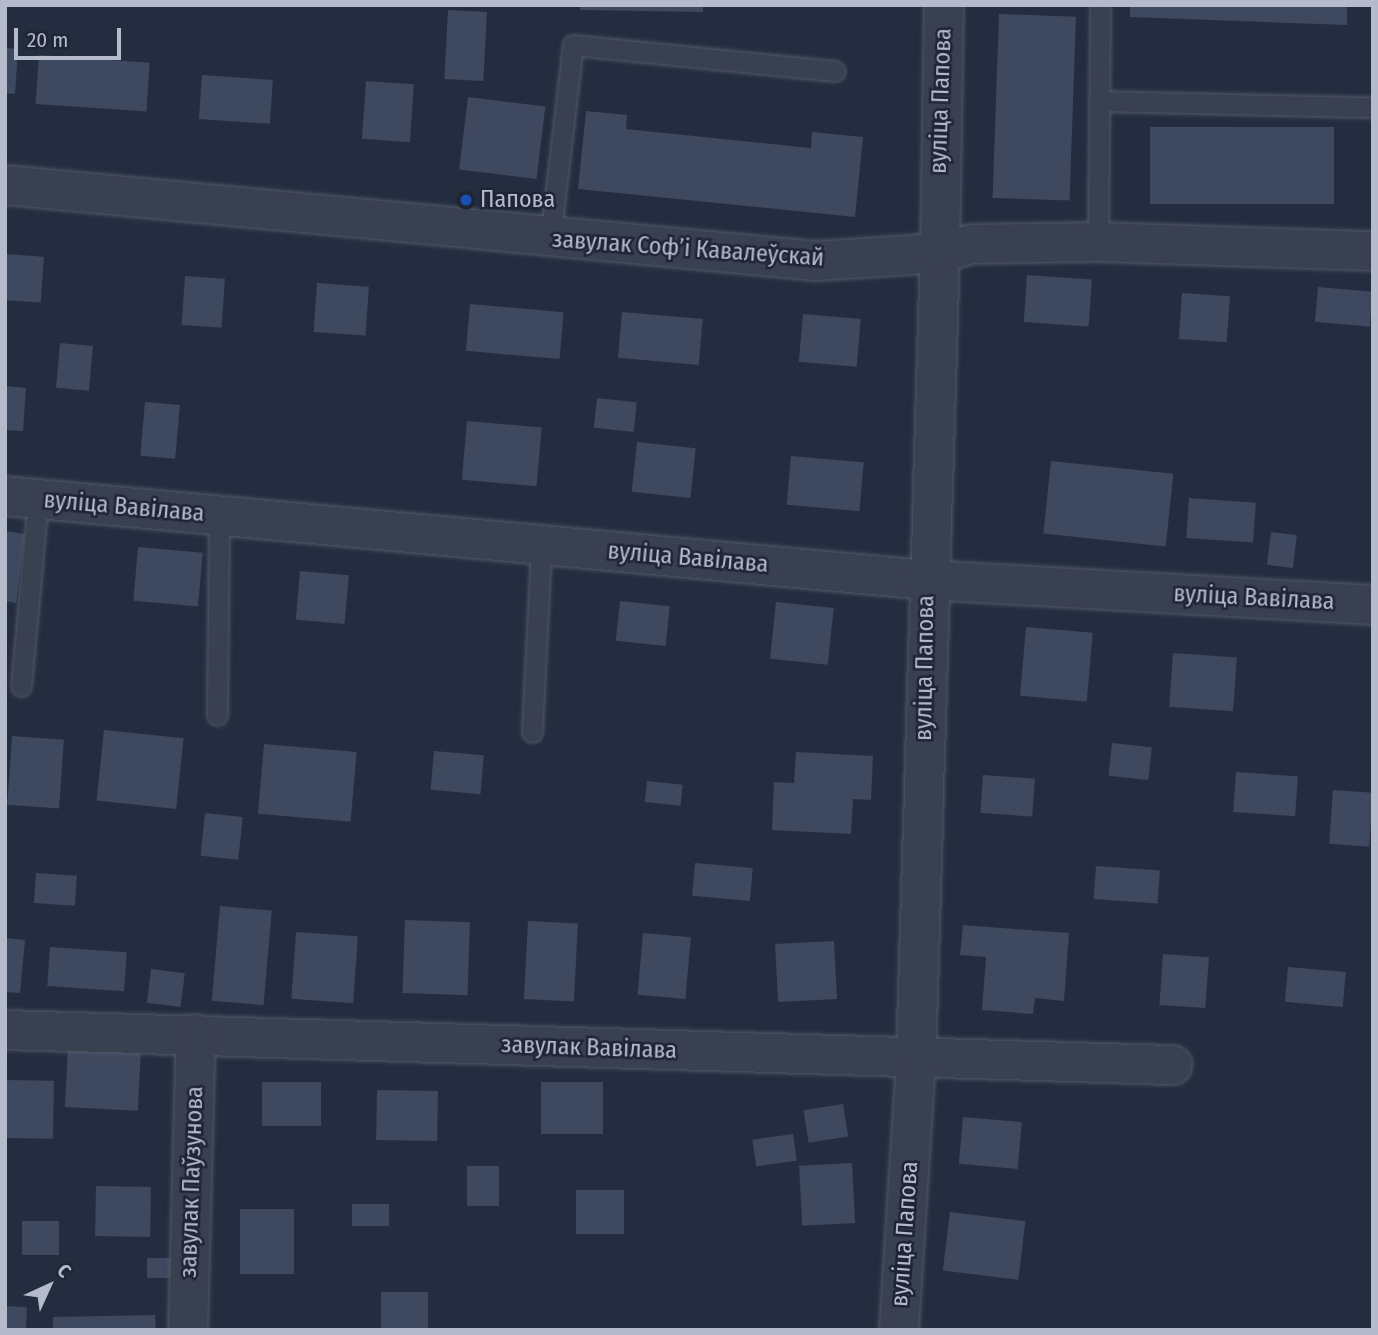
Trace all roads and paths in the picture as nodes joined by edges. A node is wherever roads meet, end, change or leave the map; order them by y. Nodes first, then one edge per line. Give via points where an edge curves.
1 (944, 5) edge
2 (1100, 5) edge
3 (835, 71) dead end
4 (1099, 101) junction
5 (1373, 107) edge
6 (5, 185) edge
7 (550, 240) junction
8 (1098, 242) junction
9 (1373, 251) edge
10 (940, 253) junction
11 (22, 497) edge
12 (219, 515) junction
13 (541, 545) junction
14 (927, 580) junction
15 (1373, 605) edge
16 (21, 687) dead end
17 (217, 715) dead end
18 (532, 732) dead end
19 (5, 1030) edge
20 (196, 1034) junction
21 (916, 1060) junction
22 (1172, 1065) dead end
23 (188, 1330) edge
24 (899, 1330) edge

1 - 10 street, вуліца Папова
2 - 4 lane
3 - 7 lane via 573,45
4 - 5 lane
4 - 8 lane
6 - 7 street, завулак Софʼі Кавалеўскай
7 - 10 street, завулак Софʼі Кавалеўскай via 816,261
8 - 9 street, завулак Софʼі Кавалеўскай
8 - 10 street, завулак Софʼі Кавалеўскай via 972,244
10 - 14 street, вуліца Папова
11 - 12 street, вуліца Вавілава
11 - 16 lane
12 - 13 street, вуліца Вавілава
12 - 17 lane
13 - 14 street, вуліца Вавілава
13 - 18 lane
14 - 15 street, вуліца Вавілава
14 - 21 street, вуліца Папова
19 - 20 street, завулак Вавілава
20 - 21 street, завулак Вавілава
20 - 23 street, завулак Паўзунова
21 - 22 street, завулак Вавілава
21 - 24 street, вуліца Папова

